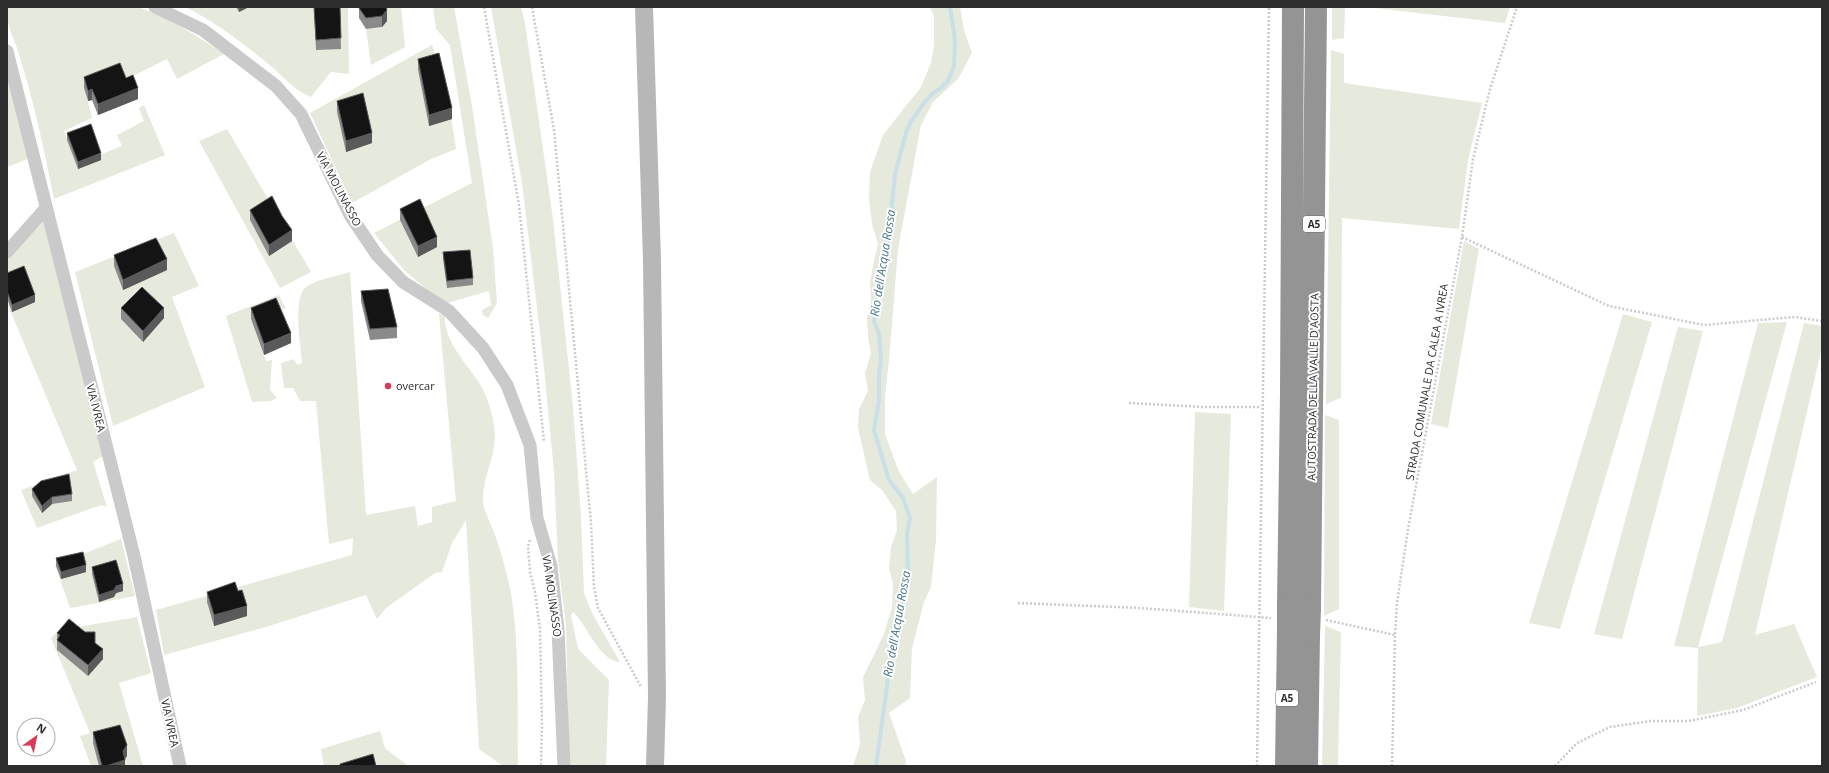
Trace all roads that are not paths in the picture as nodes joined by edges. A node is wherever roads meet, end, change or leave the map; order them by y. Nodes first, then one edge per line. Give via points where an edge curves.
1 (155, 7) edge
2 (644, 7) edge
3 (1294, 7) edge
4 (1316, 7) edge
5 (7, 51) edge
6 (46, 208) junction
7 (7, 252) edge
8 (180, 766) edge
9 (564, 766) edge
10 (654, 766) edge
11 (1286, 766) edge
12 (1307, 766) edge

1 - 9 street, VIA MOLINASSO via 203,30 276,86 301,114 350,215 377,255 403,282 449,311 483,348 507,384 530,445 537,518 551,566 558,630
2 - 10 main road via 652,260 657,698
3 - 11 highway, AUTOSTRADA DELLA VALLE D'AOSTA / A5, bridge
4 - 12 highway, AUTOSTRADA DELLA VALLE D'AOSTA / A5, bridge
5 - 6 street, VIA IVREA
6 - 7 street
6 - 8 street, VIA IVREA via 134,556

